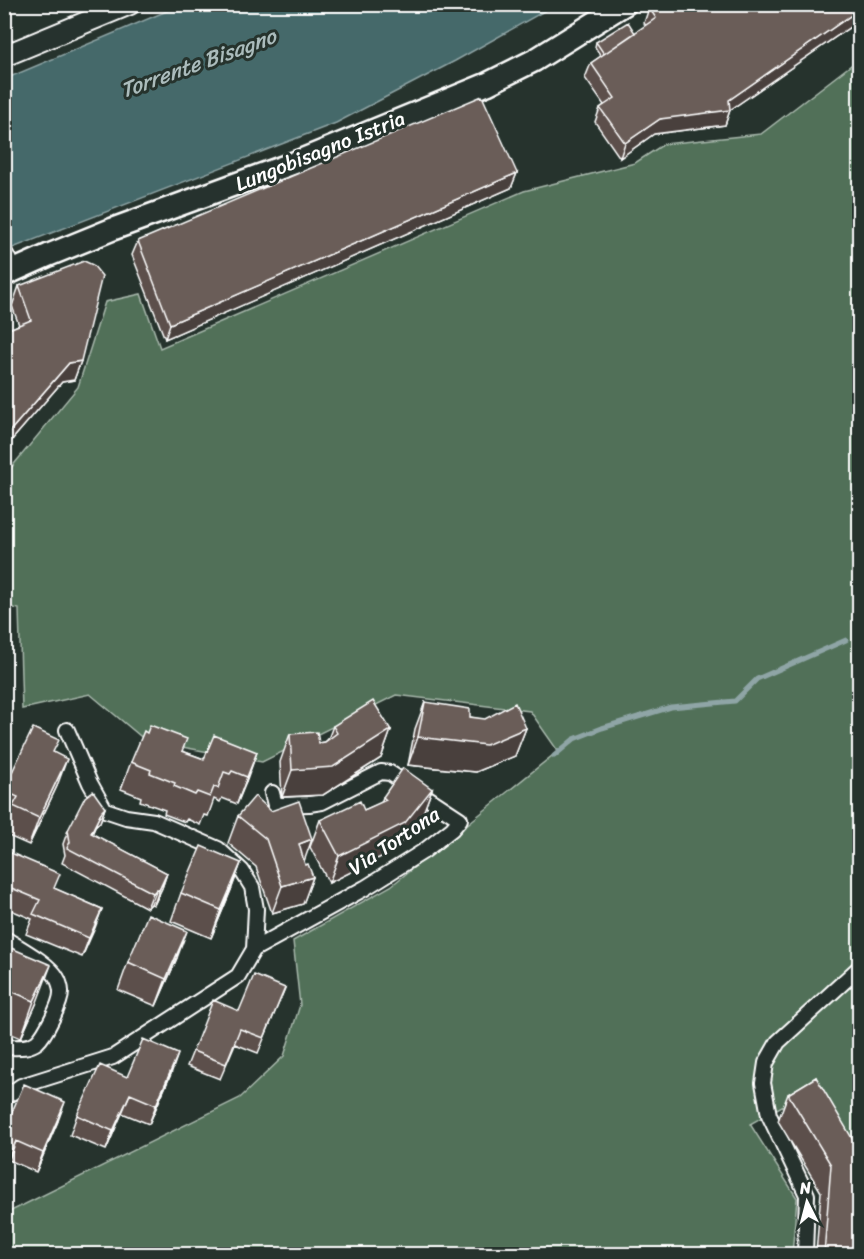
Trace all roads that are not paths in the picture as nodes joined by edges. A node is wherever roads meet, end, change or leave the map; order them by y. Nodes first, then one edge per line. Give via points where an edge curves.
1 (130, 4) edge
2 (625, 4) edge
3 (4, 56) edge
4 (6, 272) edge
5 (67, 730) dead end
6 (272, 793) dead end
7 (4, 938) edge
8 (254, 949) junction
9 (860, 967) edge
10 (4, 1047) edge
11 (4, 1098) edge
12 (805, 1254) edge

1 - 3 main road
2 - 4 main road, Lungobisagno Istria via 535,60 487,84 299,161
5 - 8 street via 105,810 126,818 154,821 218,849 242,871 252,887 256,909
6 - 8 street, Via Tortona via 275,805 322,802 381,772 390,773 460,819 424,851
7 - 10 street via 52,971 61,991 49,1027 36,1043
8 - 11 street via 238,976 113,1057 21,1086
9 - 12 street via 778,1042 766,1063 763,1083 769,1115 807,1195

